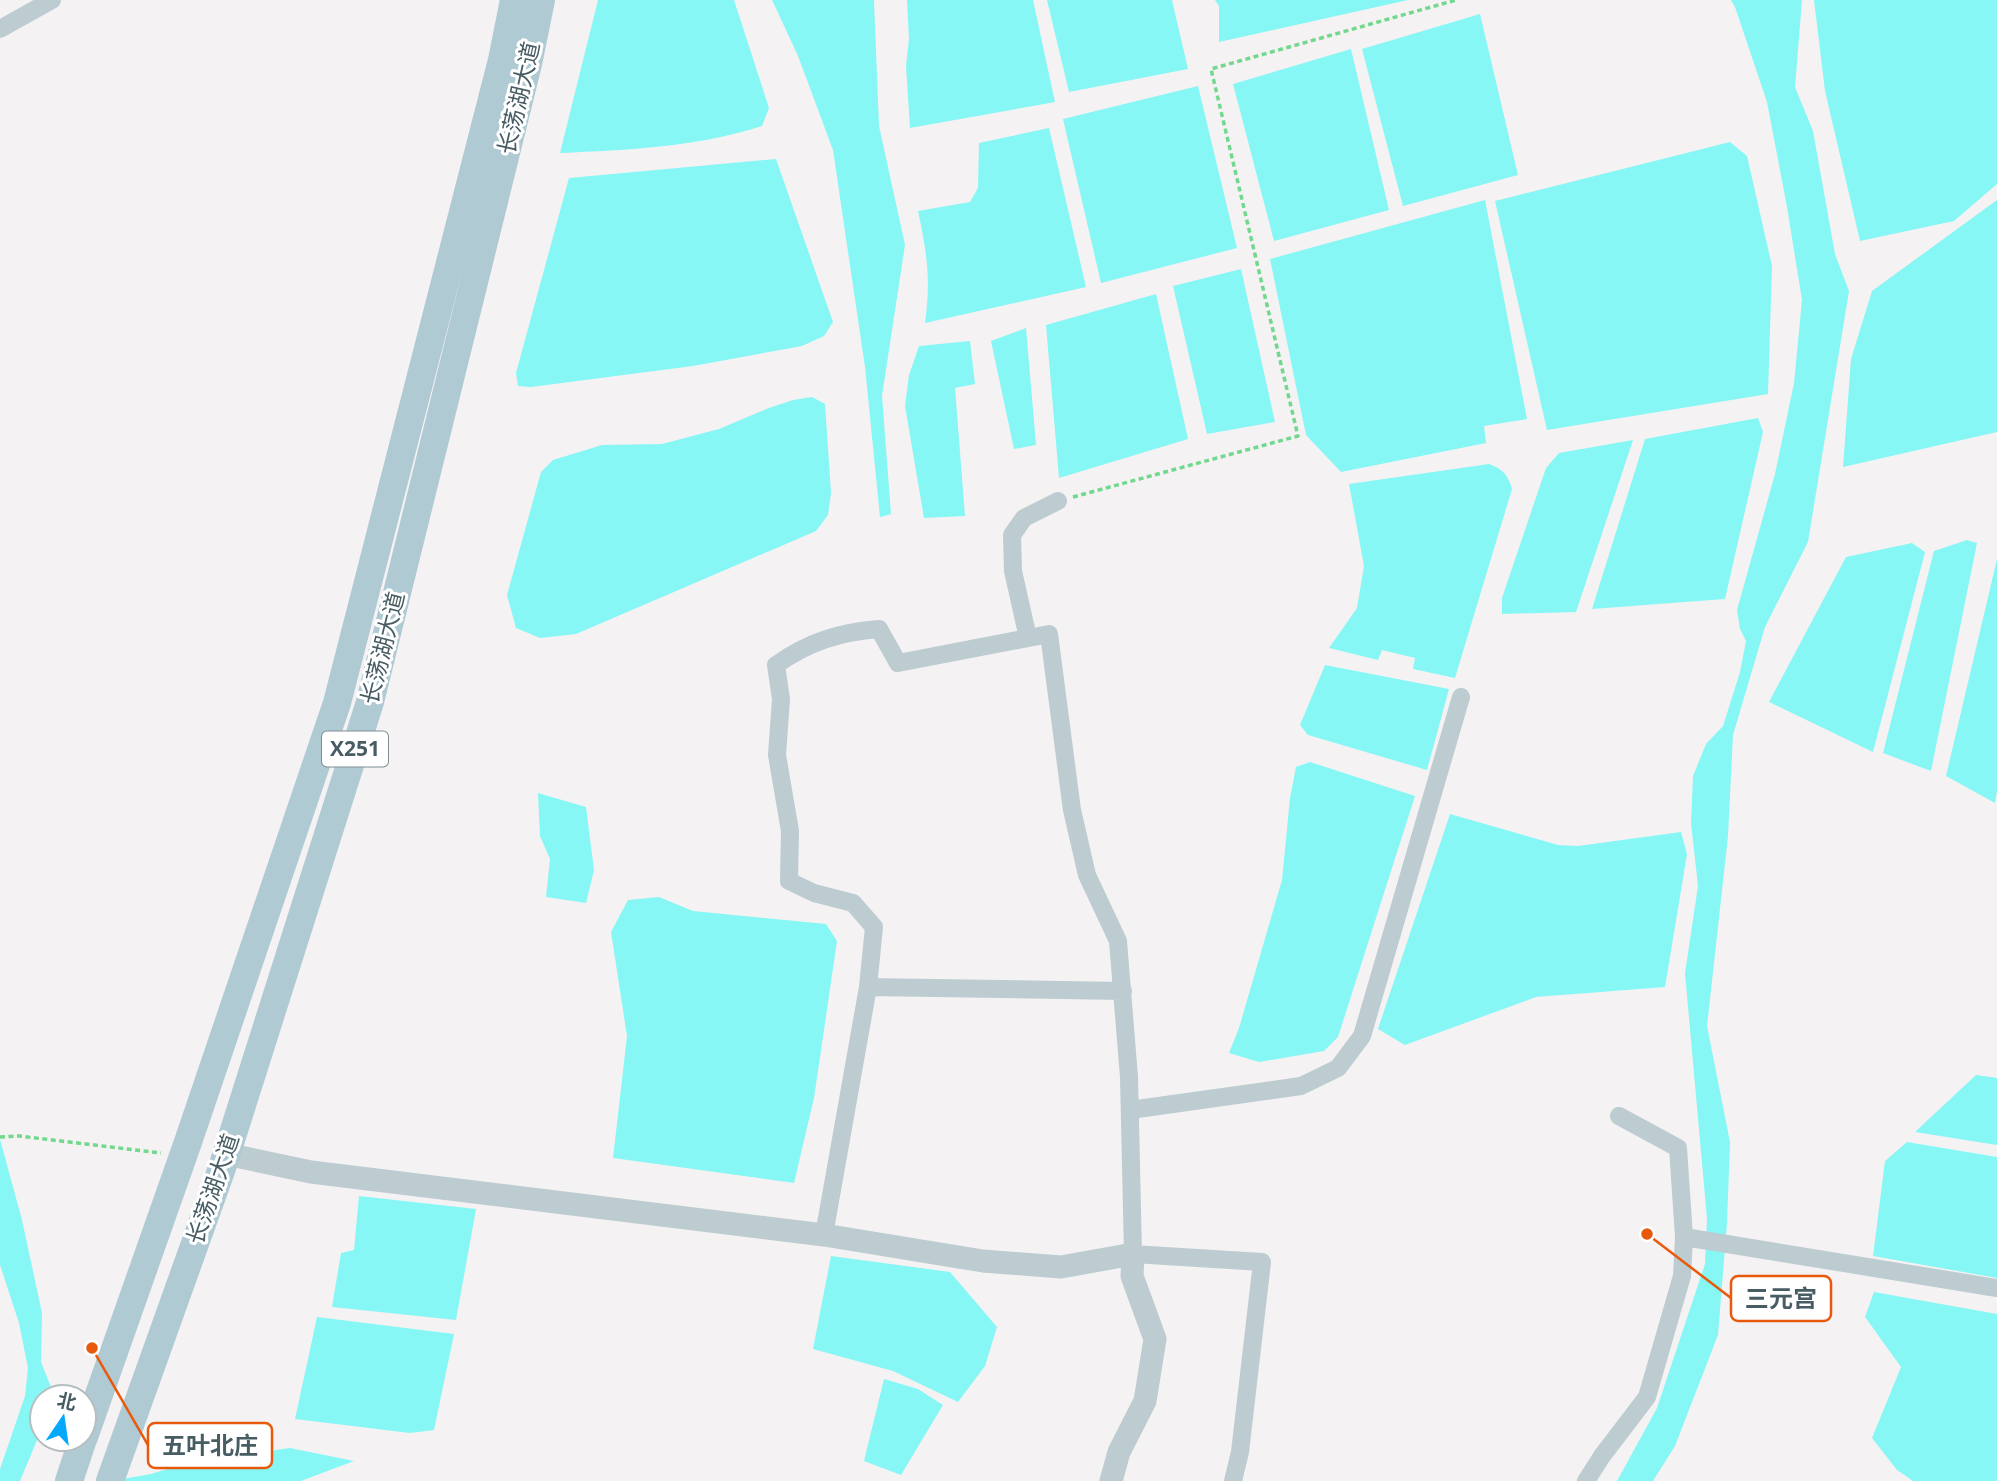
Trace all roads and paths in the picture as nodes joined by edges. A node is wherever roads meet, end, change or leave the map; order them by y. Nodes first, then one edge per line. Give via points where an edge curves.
1 (52, 0) edge
2 (514, 0) edge
3 (541, 0) edge
4 (1456, 0) edge
5 (0, 29) edge
6 (1058, 501) joint
7 (1028, 638) junction
8 (1461, 697) dead end
9 (868, 988) junction
10 (1123, 991) junction
11 (1130, 1110) junction
12 (1619, 1116) dead end
13 (0, 1137) edge
14 (188, 1142) junction
15 (226, 1154) junction
16 (824, 1235) junction
17 (1692, 1238) junction
18 (1133, 1254) junction
19 (1997, 1288) edge
20 (98, 1398) edge
21 (79, 1453) edge
22 (69, 1481) edge
23 (110, 1481) edge
24 (1111, 1481) edge
25 (1233, 1481) edge
26 (1586, 1481) edge

1 - 5 street
2 - 14 main road, 长荡湖大道 / X251 via 337,703
3 - 15 main road, 长荡湖大道 / X251 via 370,702
4 - 6 path via 1212,69 1298,436
6 - 7 street via 1024,518 1012,536 1013,571
7 - 9 street via 898,663 879,629 849,632 798,649 776,665 781,699 777,755 790,831 789,881 853,903 874,926
7 - 10 street via 1049,634 1072,810 1087,875 1118,941
8 - 11 street via 1362,1036 1338,1068 1301,1086
9 - 10 street
9 - 16 street
10 - 11 street
11 - 18 street
12 - 17 street via 1678,1148
13 - 14 path via 163,1153
14 - 20 main road, 长荡湖大道 / X251
15 - 16 street via 311,1172
15 - 23 main road, 长荡湖大道 / X251
16 - 18 street via 983,1261 1061,1267
17 - 19 street
17 - 26 street via 1647,1398
18 - 24 street via 1132,1276 1155,1339 1145,1401 1119,1452
18 - 25 street via 1262,1262
21 - 22 main road, 长荡湖大道 / X251

